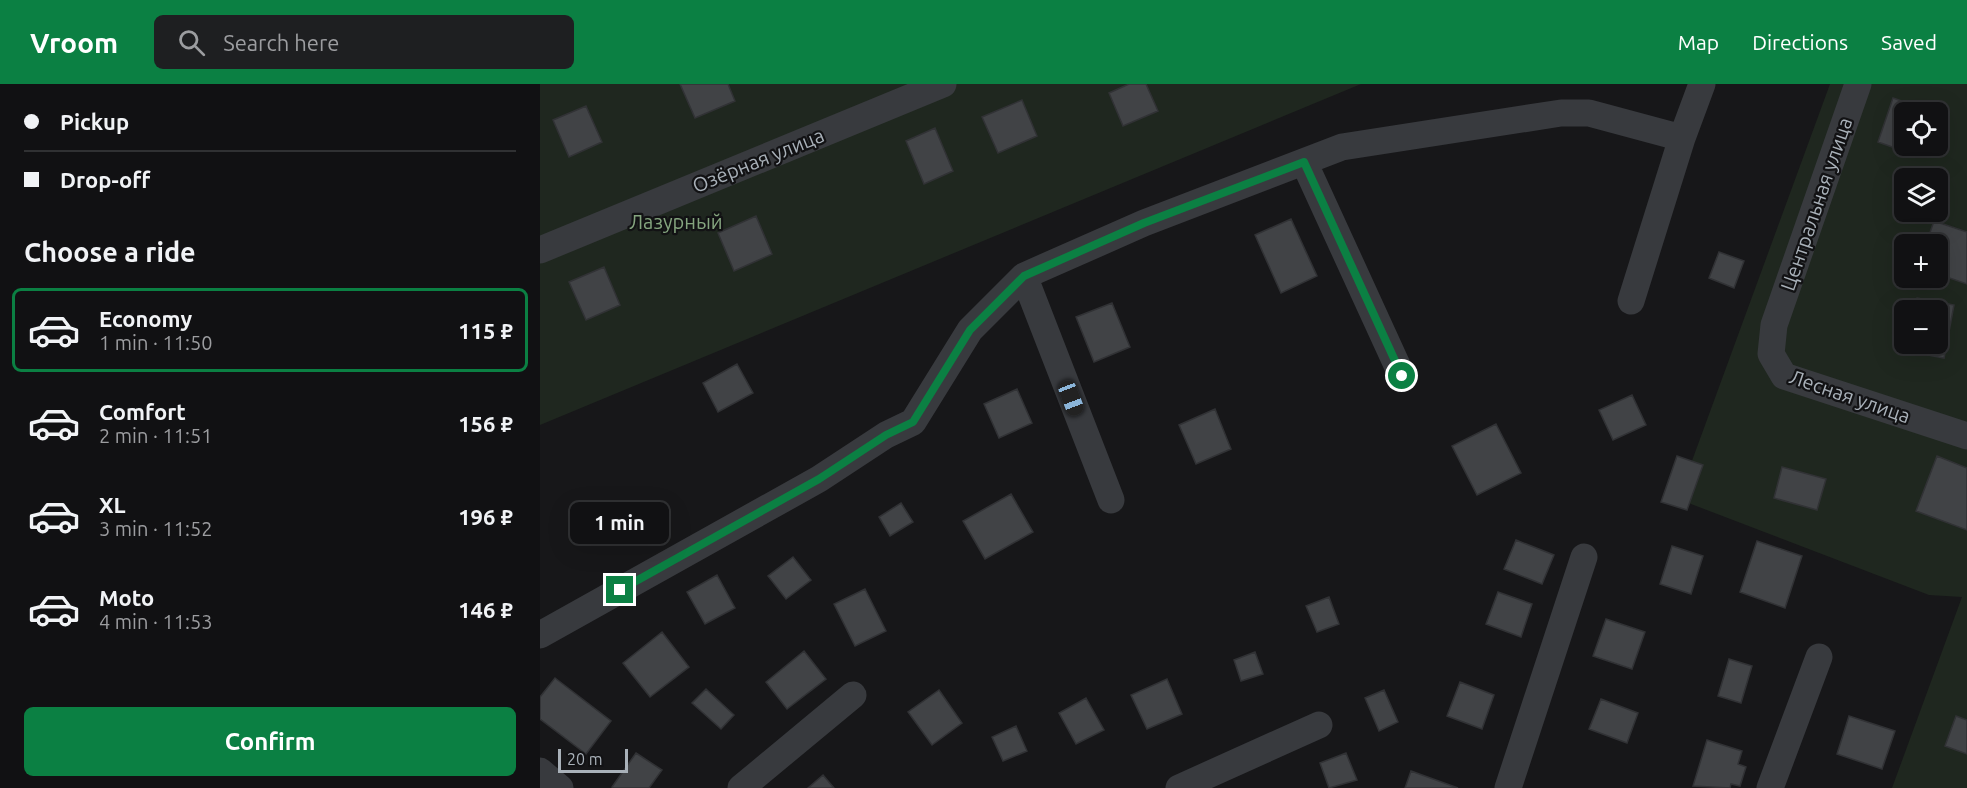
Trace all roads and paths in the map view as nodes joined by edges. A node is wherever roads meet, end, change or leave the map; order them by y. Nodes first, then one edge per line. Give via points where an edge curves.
1 (944, 84) edge
2 (1702, 84) edge
3 (1858, 84) edge
4 (1682, 138) junction
5 (1304, 162) junction
6 (540, 250) edge
7 (1024, 276) junction
8 (1631, 302) dead end
9 (1774, 325) joint
10 (1402, 376) dead end
11 (1967, 436) edge
12 (1111, 500) dead end
13 (1584, 557) dead end
14 (540, 635) edge
15 (1819, 657) dead end
16 (853, 695) dead end
17 (1319, 725) dead end
18 (540, 771) edge
19 (560, 788) edge
20 (741, 788) edge
21 (1179, 788) edge
22 (1508, 788) edge
23 (1770, 788) edge

1 - 6 street, Озёрная улица
2 - 4 street
3 - 9 street, Центральная улица
4 - 5 street via 1589,113 1561,113 1342,147
4 - 8 street
5 - 7 street via 1144,223
5 - 10 street
7 - 12 street
7 - 14 street via 970,330 913,422
9 - 11 street, Лесная улица via 1771,354 1784,376
13 - 22 street
15 - 23 street
16 - 20 street
17 - 21 street
18 - 19 street

